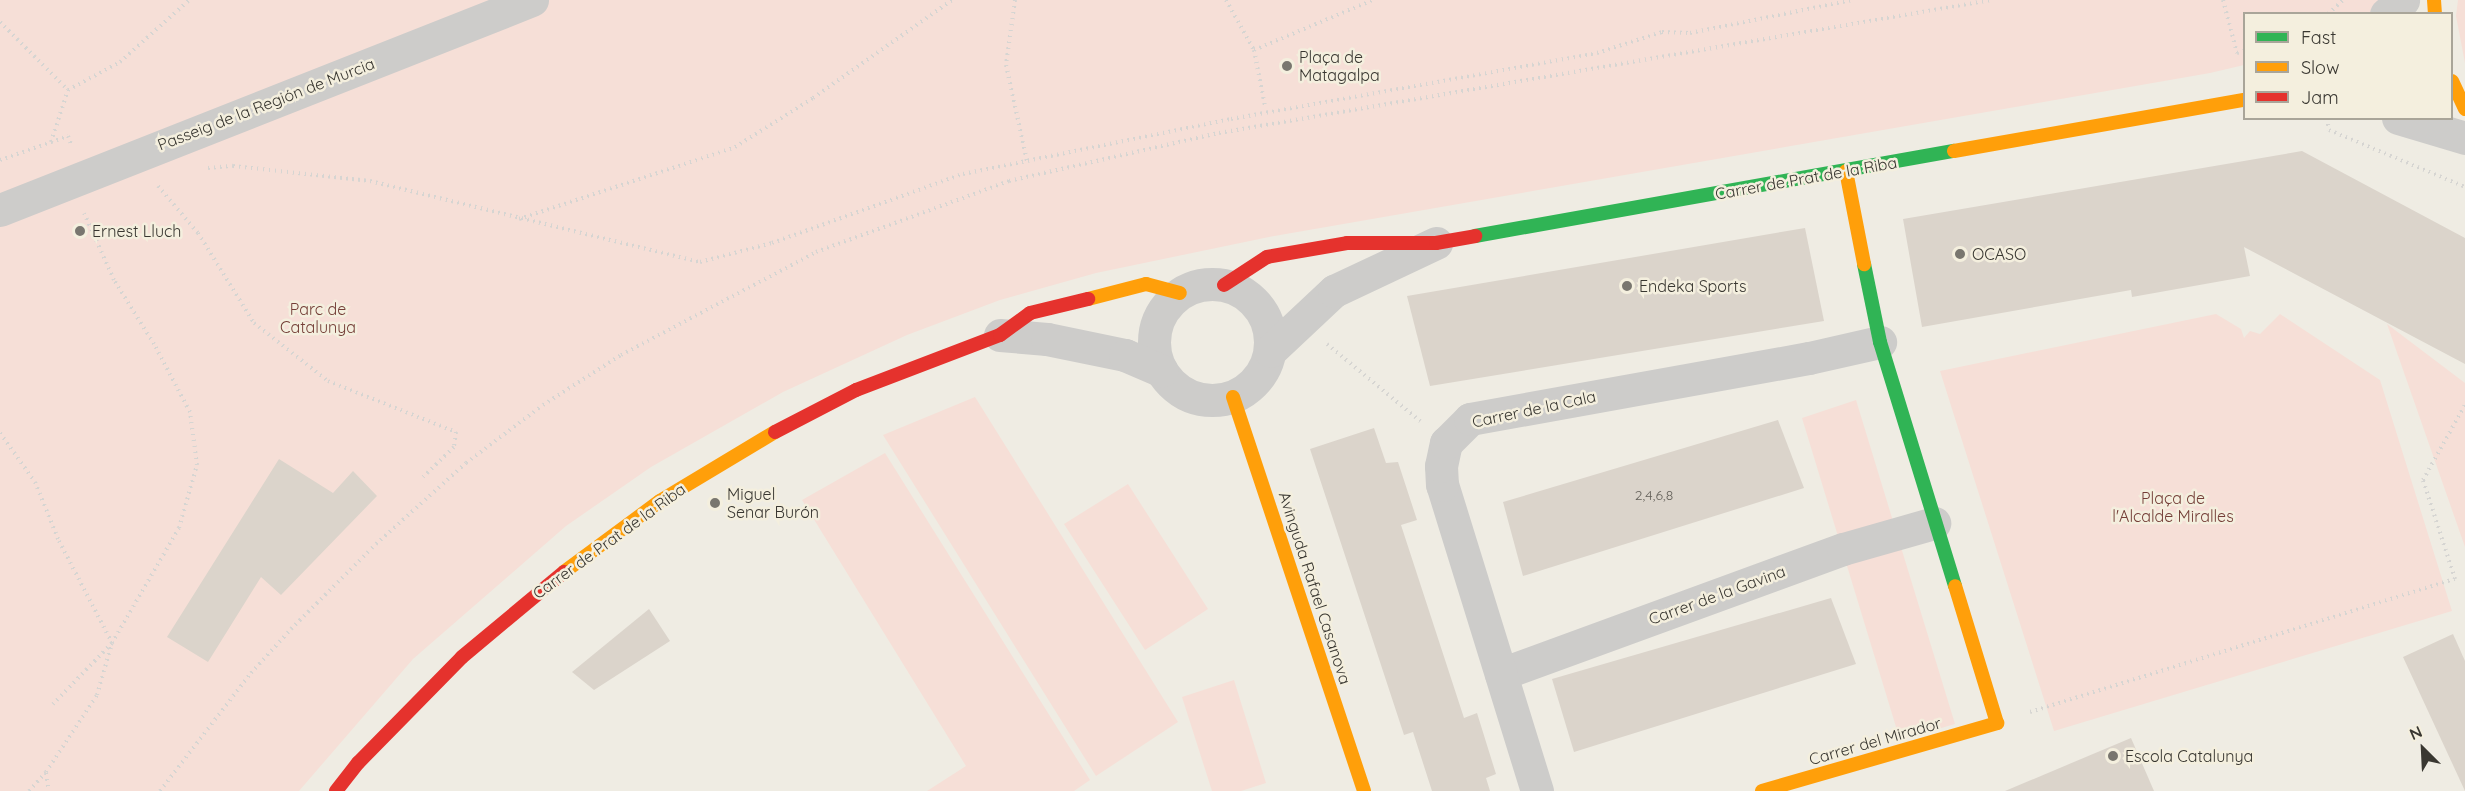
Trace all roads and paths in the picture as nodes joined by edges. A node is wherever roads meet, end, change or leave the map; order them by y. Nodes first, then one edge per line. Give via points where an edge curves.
1 (189, 0) edge
2 (532, 0) edge
3 (952, 0) edge
4 (1015, 0) edge
5 (1226, 0) edge
6 (1373, 0) edge
7 (1852, 0) edge
8 (1991, 0) edge
9 (2223, 0) edge
10 (2343, 0) edge
11 (2403, 0) edge
12 (2330, 12) edge
13 (2388, 12) edge
14 (0, 22) edge
15 (1254, 50) junction
16 (2243, 51) edge
17 (2453, 85) edge
18 (68, 90) junction
19 (2243, 100) edge
20 (1265, 106) dead end
21 (2465, 109) edge
22 (2405, 120) edge
23 (68, 136) dead end
24 (2465, 138) edge
25 (51, 142) junction
26 (0, 160) edge
27 (1027, 161) junction
28 (200, 168) dead end
29 (1846, 171) junction
30 (162, 178) dead end
31 (81, 207) dead end
32 (0, 210) edge
33 (518, 219) junction
34 (1436, 243) junction
35 (1224, 285) junction
36 (1180, 293) junction
37 (1299, 321) junction
38 (1000, 335) junction
39 (1880, 342) junction
40 (1270, 351) junction
41 (1162, 371) junction
42 (1233, 397) junction
43 (2465, 405) edge
44 (0, 433) edge
45 (1446, 443) junction
46 (423, 477) dead end
47 (1934, 523) junction
48 (112, 643) junction
49 (1501, 674) junction
50 (53, 704) dead end
51 (1997, 723) junction
52 (45, 772) junction
53 (29, 791) edge
54 (49, 791) edge
55 (160, 791) edge
56 (336, 791) edge
57 (1364, 791) edge
58 (1537, 791) edge
59 (1762, 791) edge

1 - 18 path via 120,62
2 - 32 street, Passeig de la Región de Murcia
3 - 33 path via 813,98 735,147
4 - 27 path via 1006,65
5 - 15 path
6 - 15 path
7 - 27 path via 1690,33 1662,32 1598,53 1231,119
8 - 55 path via 1219,133 1009,181 816,252 621,355 543,405 466,463 353,566 291,629 251,673
9 - 16 path via 2237,53
10 - 12 path
11 - 13 street
14 - 18 path
15 - 20 path
17 - 21 street
18 - 25 path
19 - 29 street, Carrer de Prat de la Riba
22 - 24 street
23 - 25 path
25 - 26 path
27 - 33 path via 963,174 772,243 700,262
28 - 33 path via 233,165 370,181
29 - 34 street, Carrer de Prat de la Riba
29 - 39 street
30 - 46 path via 154,182 198,233 254,322 328,381 456,432 454,447
31 - 48 path via 114,280 190,412 196,465 179,528
34 - 35 street, Carrer de Prat de la Riba via 1347,243 1267,257
34 - 37 street, Carrer de Prat de la Riba via 1334,291
35 - 36 street via 1193,286
35 - 40 street via 1241,290 1265,316
36 - 38 street, Carrer de Prat de la Riba via 1146,284 1103,293 1030,313
36 - 41 street via 1158,318 1154,336
37 - 40 street, Carrer de Prat de la Riba
37 - 45 path
38 - 41 street, Carrer de Prat de la Riba via 1047,339 1125,355
38 - 56 street, Carrer de Prat de la Riba via 856,390 758,441 660,501 536,593 462,657 358,763
39 - 45 street, Carrer de la Cala via 1470,419
39 - 47 street
40 - 42 street via 1264,371 1251,386
41 - 42 street via 1172,384 1193,397
42 - 57 street, Avinguda Rafael Casanova
43 - 51 path via 2423,480 2455,579
44 - 48 path via 35,482 59,541
45 - 49 street via 1442,484
47 - 49 street, Carrer de la Gavina via 1843,549
47 - 51 street
48 - 50 path
48 - 52 path via 97,695
49 - 58 street
51 - 59 street, Carrer del Mirador
52 - 53 path
52 - 54 path

